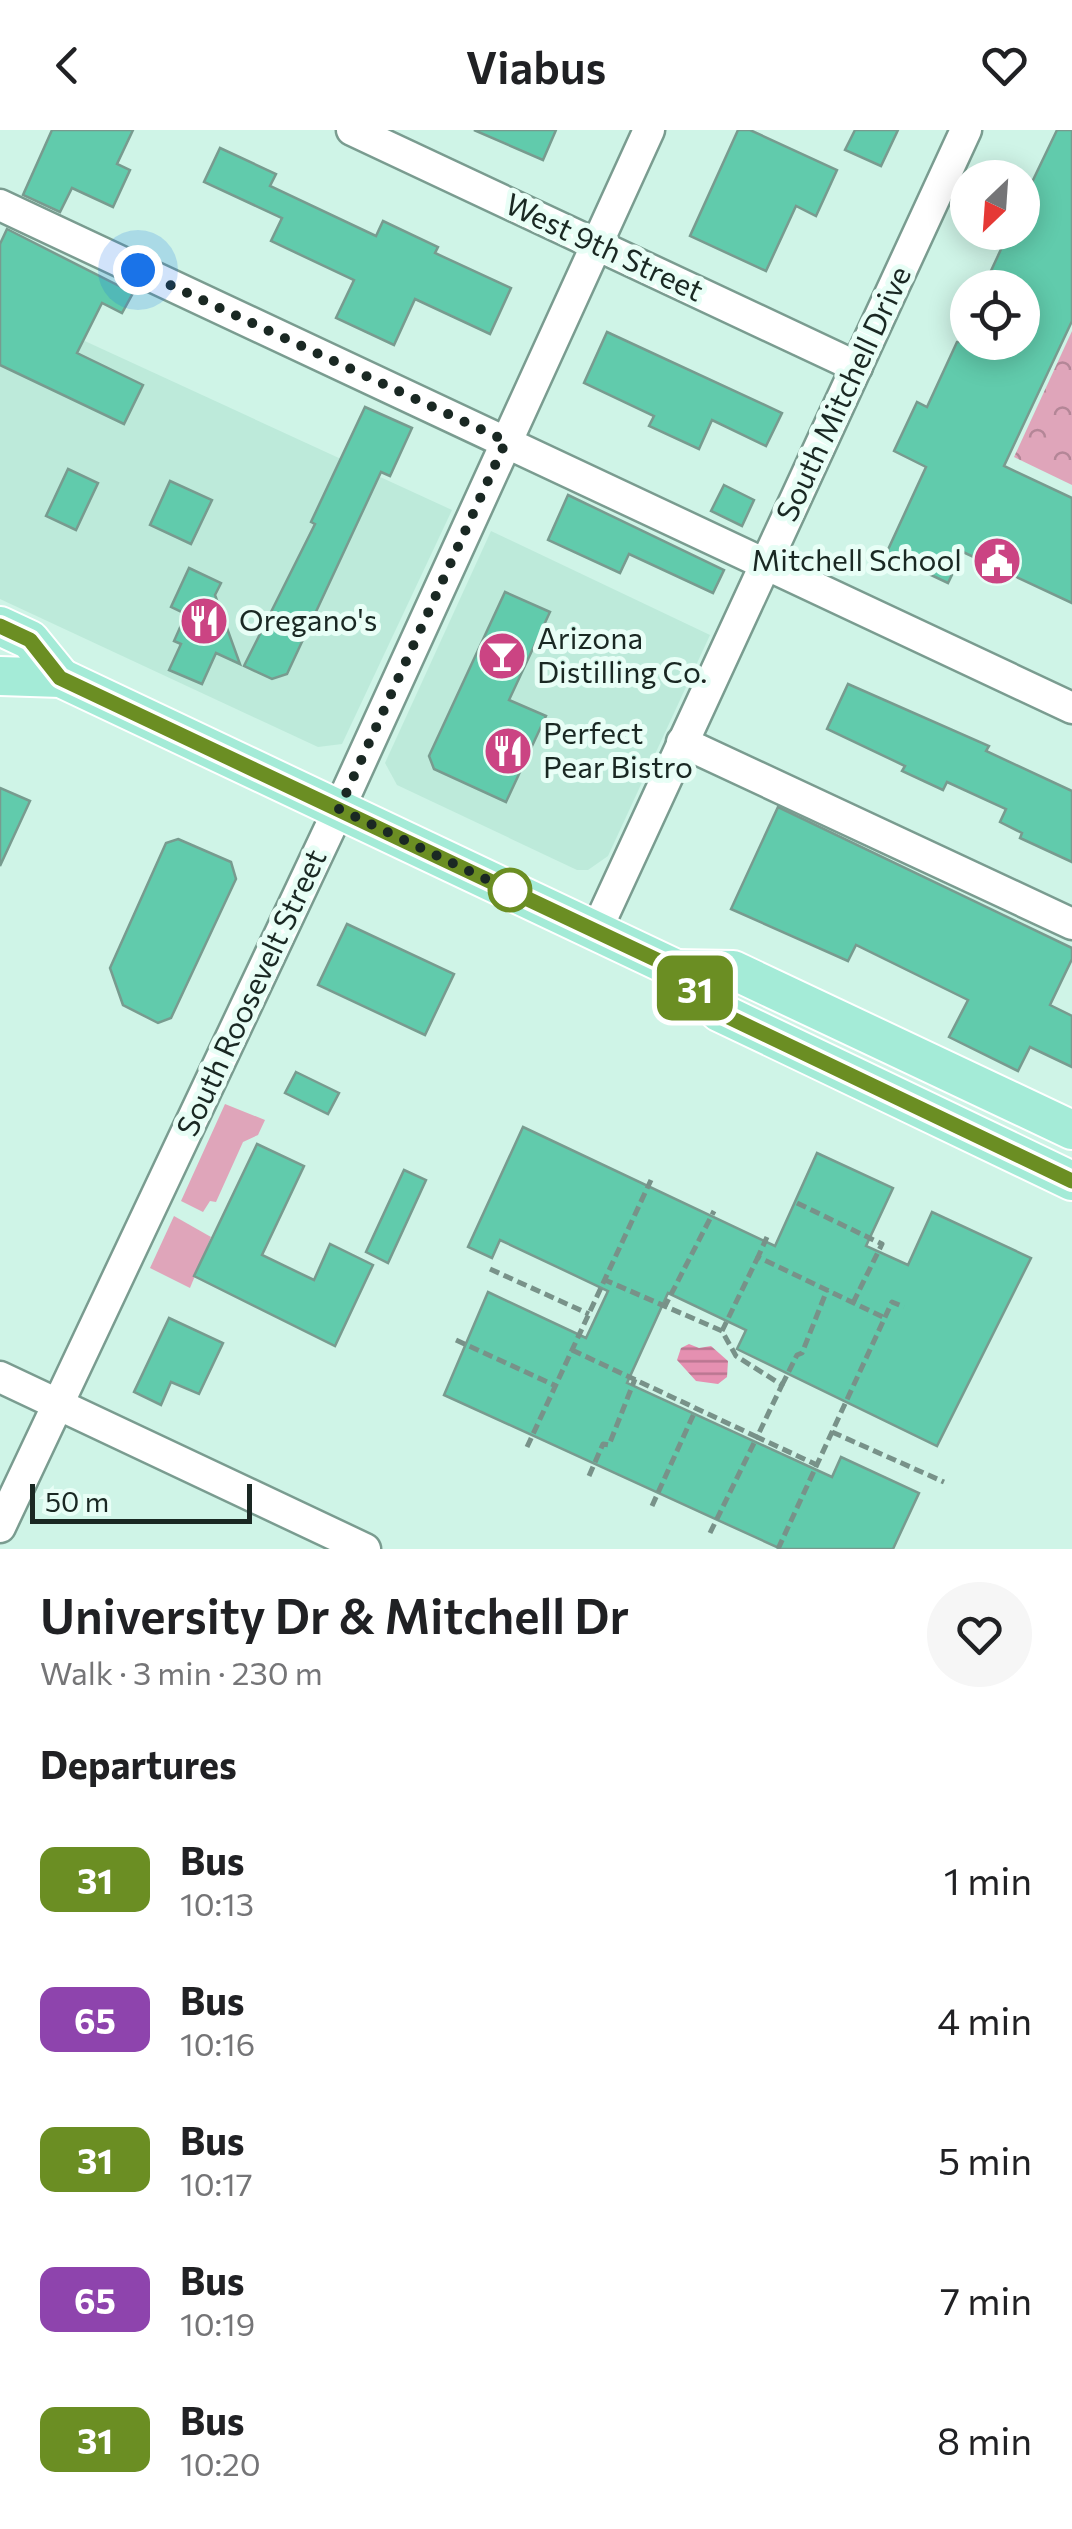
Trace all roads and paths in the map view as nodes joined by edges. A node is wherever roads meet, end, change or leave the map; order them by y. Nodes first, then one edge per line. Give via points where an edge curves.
1 (352, 130) edge
2 (649, 130) edge
3 (966, 130) edge
4 (0, 205) edge
5 (596, 244) junction
6 (856, 367) junction
7 (506, 441) junction
8 (764, 565) junction
9 (0, 626) edge
10 (0, 676) edge
11 (60, 678) junction
12 (1072, 708) edge
13 (682, 742) junction
14 (339, 809) junction
15 (1072, 924) edge
16 (596, 931) junction
17 (676, 969) junction
18 (1072, 1130) edge
19 (651, 1180) dead end
20 (1072, 1181) edge
21 (797, 1203) dead end
22 (714, 1211) dead end
23 (767, 1237) dead end
24 (758, 1258) junction
25 (490, 1269) dead end
26 (605, 1280) junction
27 (827, 1290) junction
28 (854, 1303) junction
29 (904, 1307) dead end
30 (664, 1308) junction
31 (589, 1314) junction
32 (885, 1318) junction
33 (722, 1331) junction
34 (456, 1340) dead end
35 (572, 1350) junction
36 (0, 1377) edge
37 (635, 1380) junction
38 (556, 1386) junction
39 (782, 1386) junction
40 (58, 1405) junction
41 (696, 1409) junction
42 (832, 1432) junction
43 (758, 1437) junction
44 (527, 1447) dead end
45 (817, 1464) junction
46 (589, 1476) dead end
47 (944, 1482) dead end
48 (652, 1506) dead end
49 (0, 1527) edge
50 (710, 1533) dead end
51 (365, 1549) edge
52 (778, 1549) edge

1 - 5 street, West 9th Street
2 - 5 street, South Roosevelt Street
3 - 6 street, South Mitchell Drive
4 - 7 street
5 - 6 street, West 9th Street
5 - 7 street, South Roosevelt Street
6 - 8 street, South Mitchell Drive
7 - 8 street
7 - 14 street, South Roosevelt Street
8 - 12 street
8 - 13 street, South Mitchell Drive
9 - 11 main road via 30,640
10 - 11 main road
11 - 14 main road
13 - 15 street
13 - 16 street, South Mitchell Drive
14 - 16 main road
14 - 40 street, South Roosevelt Street
16 - 17 main road
17 - 18 main road via 733,970
17 - 20 main road via 718,1012
19 - 26 path
21 - 28 path via 882,1244
22 - 30 path
23 - 24 path
24 - 27 path
24 - 33 path
25 - 31 path
26 - 30 path
26 - 31 path
27 - 28 path
27 - 39 path
28 - 32 path
29 - 32 path via 892,1302
30 - 33 path
31 - 35 path
32 - 42 path
33 - 39 path via 736,1356
34 - 38 path
35 - 37 path
35 - 38 path
36 - 40 street
37 - 41 path
37 - 46 path via 609,1446 604,1444
38 - 44 path
39 - 43 path
40 - 49 street, South Roosevelt Street
40 - 51 street
41 - 43 path
41 - 48 path
42 - 45 path
42 - 47 path
43 - 45 path
43 - 50 path
45 - 52 path

